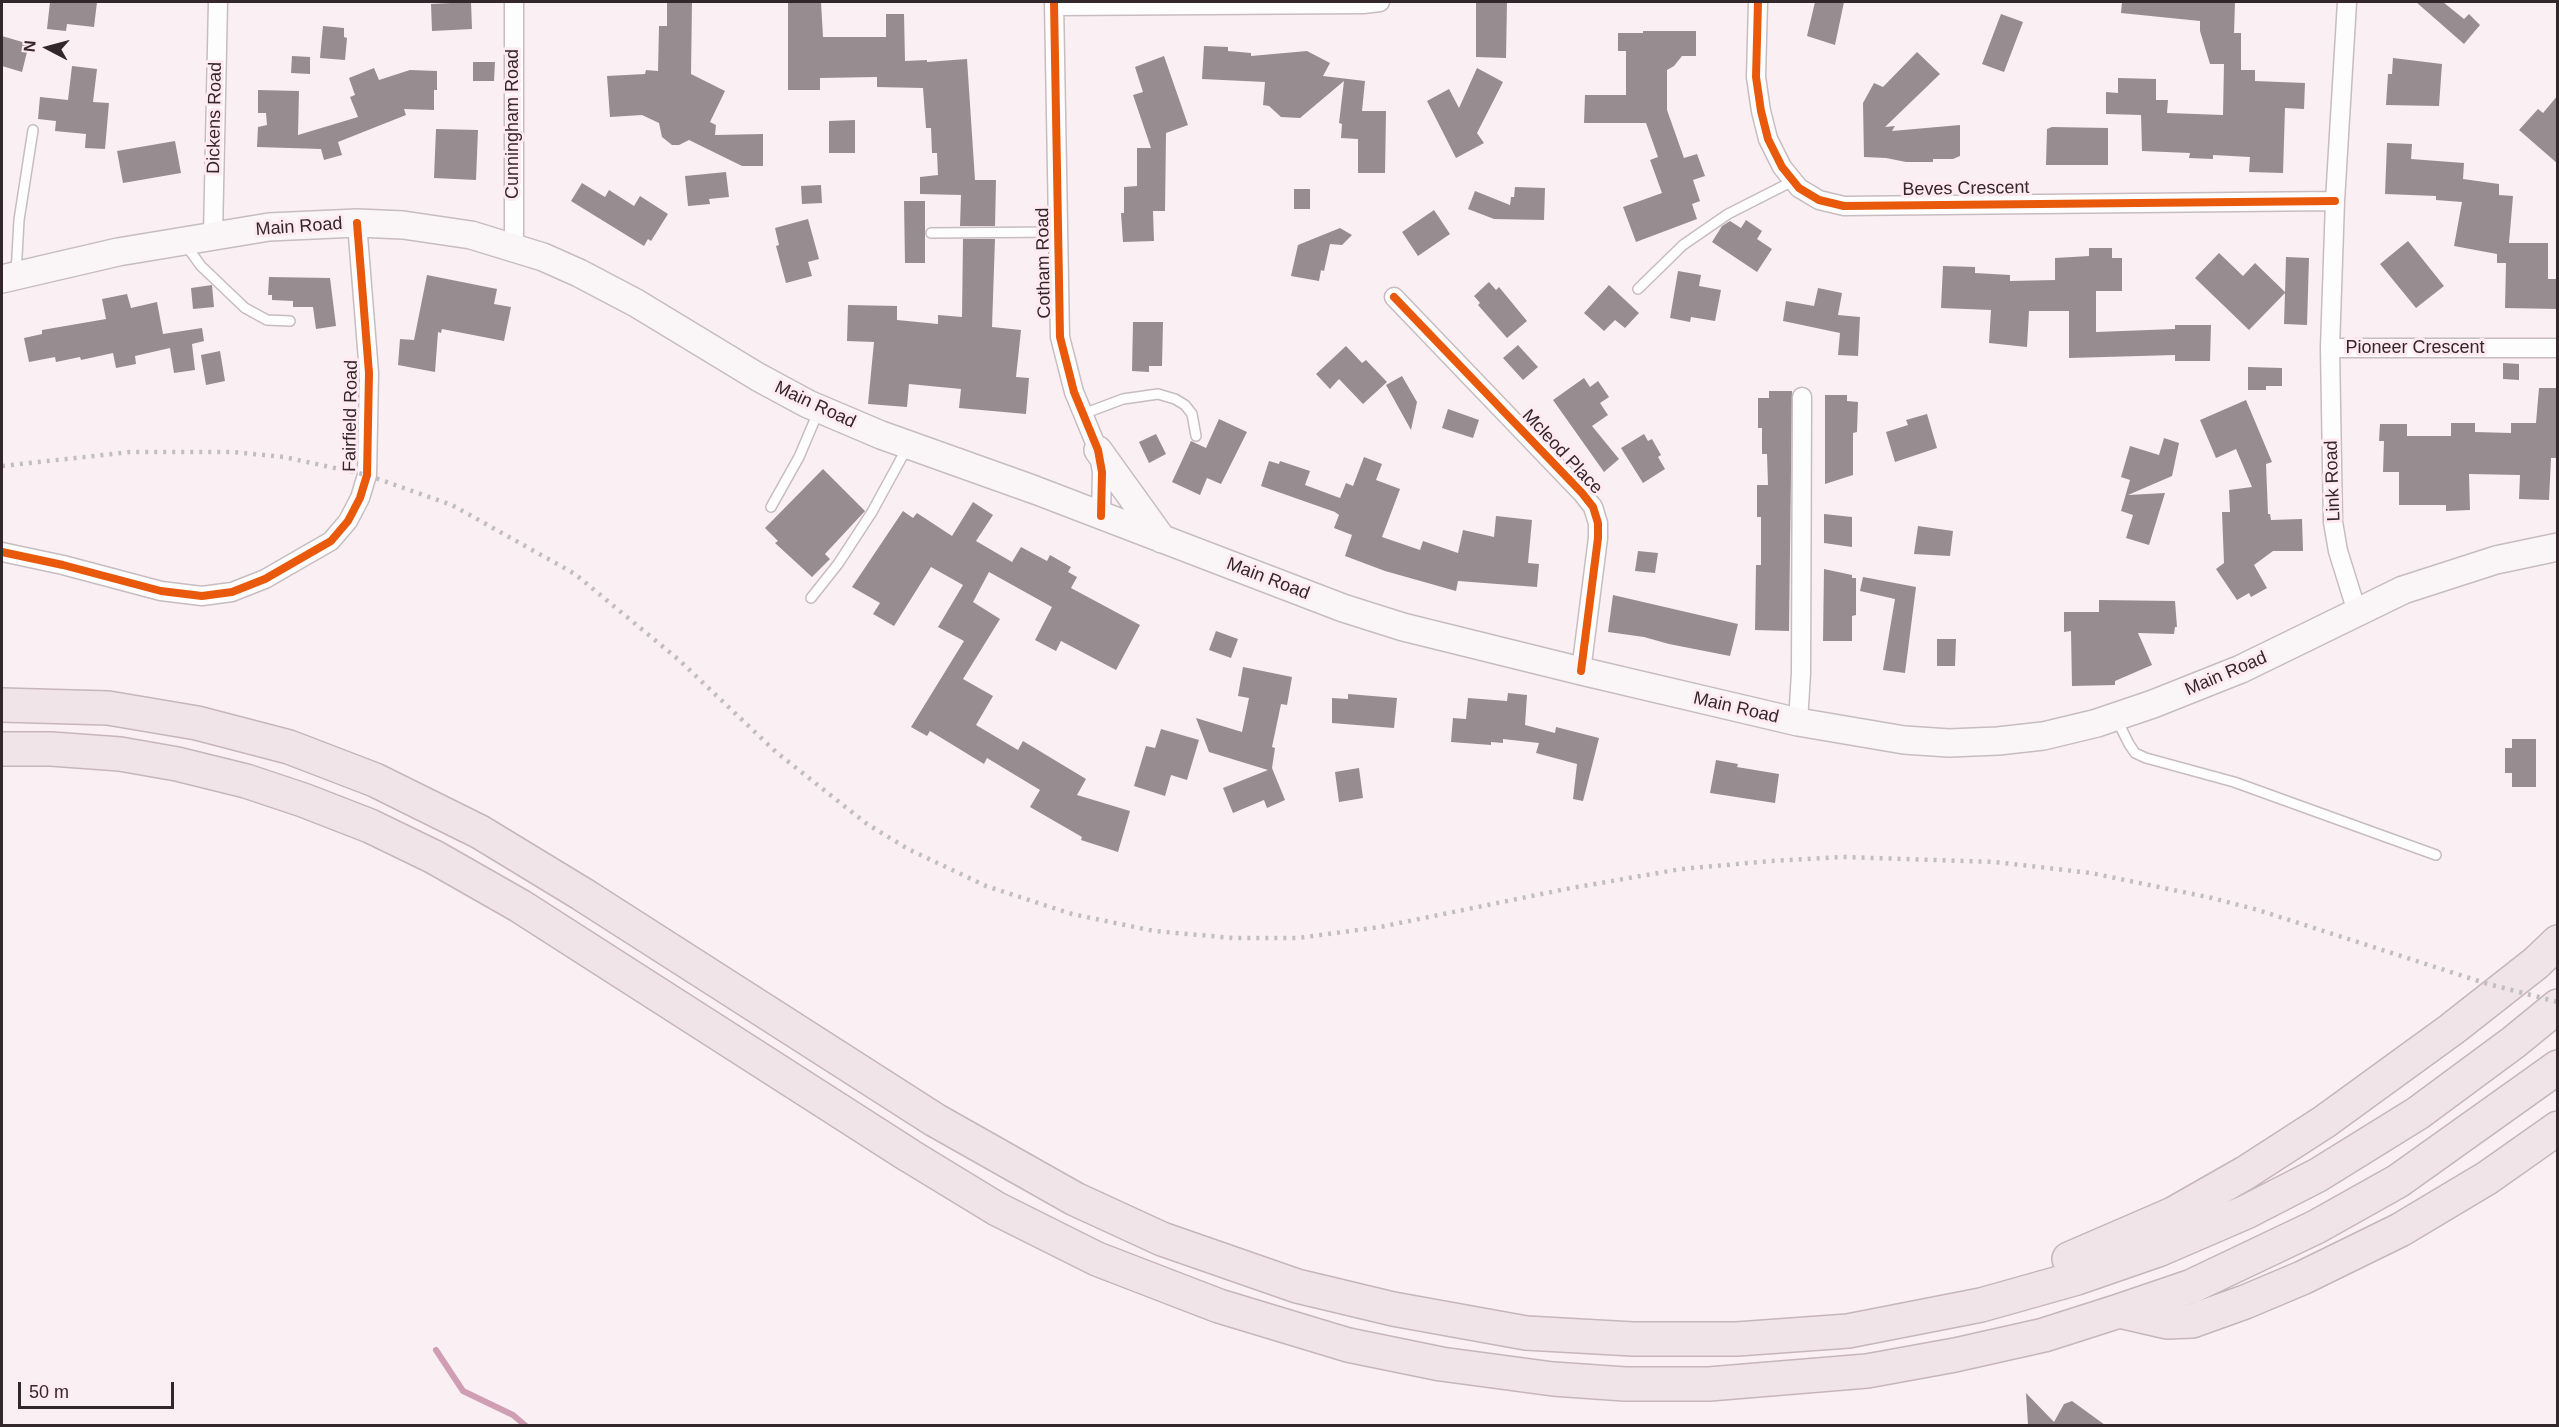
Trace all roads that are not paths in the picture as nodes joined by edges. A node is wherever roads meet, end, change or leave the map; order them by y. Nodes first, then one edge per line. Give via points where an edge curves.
1 (218, 2) edge
2 (514, 2) edge
3 (1380, 2) edge
4 (1758, 2) edge
5 (2347, 2) edge
6 (1054, 4) edge
7 (33, 130) dead end
8 (1793, 181) junction
9 (2335, 201) junction
10 (357, 223) junction
11 (1058, 232) junction
12 (931, 233) dead end
13 (213, 235) junction
14 (183, 240) junction
15 (514, 247) junction
16 (8, 278) edge
17 (1638, 289) dead end
18 (1394, 297) dead end
19 (290, 321) dead end
20 (2330, 348) junction
21 (2558, 348) edge
22 (1802, 397) dead end
23 (819, 409) junction
24 (1083, 414) junction
25 (1196, 436) dead end
26 (908, 445) junction
27 (1098, 450) junction
28 (771, 507) dead end
29 (1101, 516) junction
30 (1162, 539) junction
31 (2558, 547) edge
32 (2, 552) edge
33 (811, 598) dead end
34 (2356, 612) junction
35 (1581, 672) junction
36 (2, 705) edge
37 (2115, 717) junction
38 (1798, 722) junction
39 (2, 749) edge
40 (2436, 855) dead end
41 (2558, 942) edge
42 (2558, 1006) edge
43 (2558, 1067) edge
44 (2558, 1128) edge
45 (2119, 1311) junction
46 (1848, 1331) junction

1 - 13 street, Dickens Road
2 - 15 street, Cunningham Road
3 - 6 street
4 - 8 street, Beves Crescent via 1756,77 1761,111 1768,139
5 - 9 street, Pioneer Crescent
6 - 11 street, Cotham Road
7 - 16 lane
8 - 9 street, Beves Crescent via 1819,200 1844,206
8 - 17 lane via 1728,214 1683,245
9 - 20 street, Pioneer Crescent
10 - 13 main road, Main Road
10 - 15 main road, Main Road via 437,229
10 - 32 street, Fairfield Road via 369,373 367,475 348,521 331,541 266,579 232,592 202,596 161,591
11 - 12 lane
11 - 24 street, Cotham Road via 1060,337 1065,366
13 - 14 main road, Main Road
14 - 16 main road, Main Road
14 - 19 lane via 201,266 245,308 267,320
15 - 23 main road, Main Road via 579,273 636,303 749,372
18 - 35 street, Mcleod Place via 1593,507 1598,538
20 - 21 street, Pioneer Crescent
20 - 34 street, Link Road via 2333,522
22 - 38 street via 1802,673
23 - 26 main road, Main Road
23 - 28 lane via 799,457
24 - 25 lane via 1123,399 1158,394 1185,405 1192,414
24 - 27 street, Cotham Road
26 - 29 main road, Main Road
26 - 33 lane via 872,512
27 - 29 street, Cotham Road
27 - 30 main road
29 - 30 main road, Main Road
30 - 35 main road, Main Road via 1343,608
31 - 34 main road, Main Road via 2451,573
34 - 37 main road, Main Road via 2241,669
35 - 38 main road, Main Road
36 - 46 highway via 108,708 196,723 289,747 375,780 480,832 1014,1167 1162,1239 1228,1263 1297,1286 1393,1309 1526,1333 1737,1339
37 - 38 main road, Main Road via 2043,736 1949,742 1904,740
37 - 40 lane via 2128,744 2146,758 2234,782
39 - 45 highway via 120,754 177,764 246,781 370,826 520,906 998,1209 1108,1264 1220,1306 1348,1345 1441,1364 1553,1379 1709,1384 1867,1371 2044,1335
41 - 46 highway via 2452,1029 2324,1122 2173,1214 2090,1252
42 - 46 highway via 2418,1113 2318,1176 2246,1212 2158,1250 2077,1278 1982,1305
43 - 45 highway via 2398,1181 2316,1227 2192,1286
44 - 45 highway via 2487,1178 2400,1230 2230,1309 2192,1321 2167,1322

